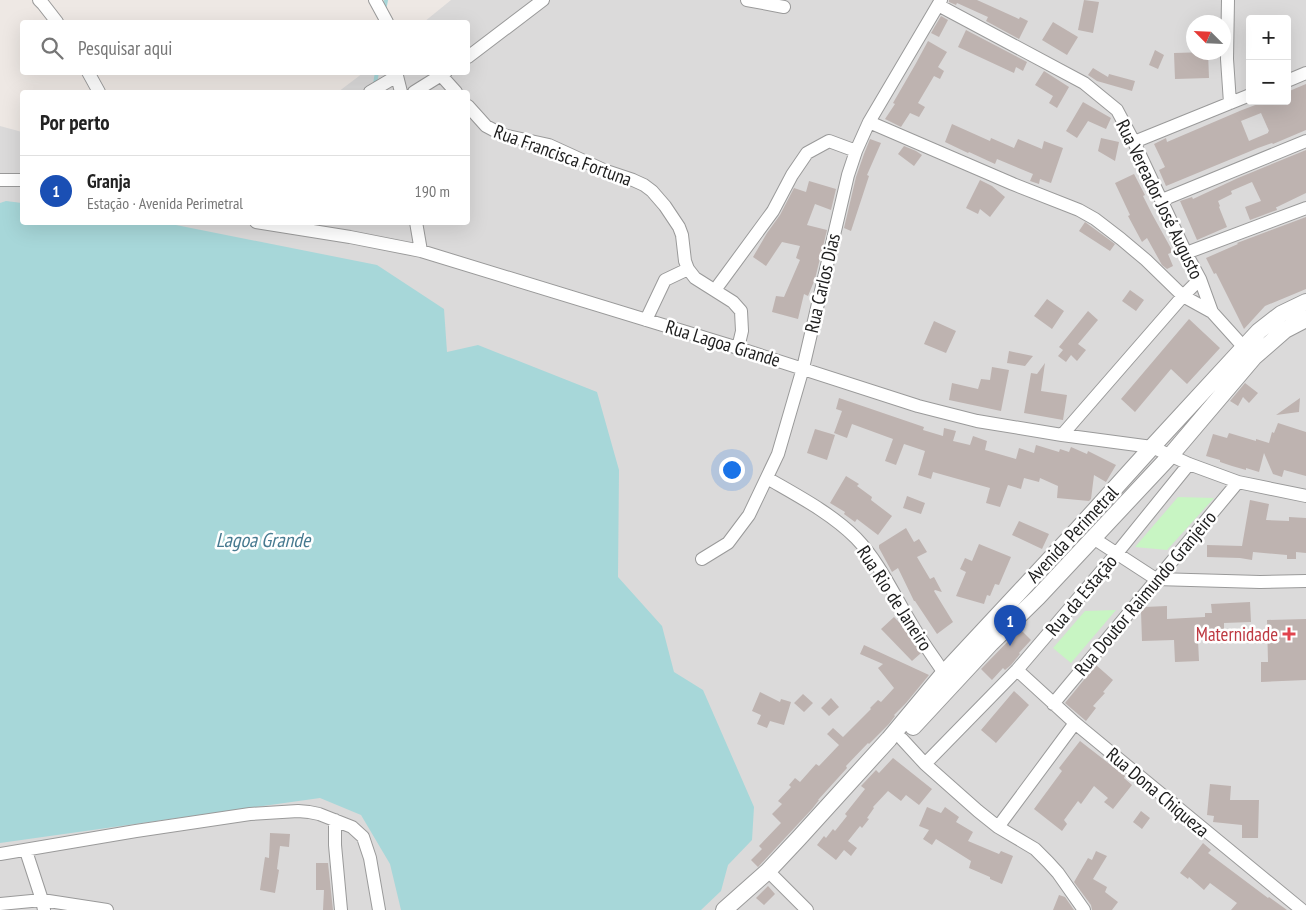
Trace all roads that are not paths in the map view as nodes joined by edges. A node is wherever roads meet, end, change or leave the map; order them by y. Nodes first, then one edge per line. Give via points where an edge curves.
1 (39, 0) edge
2 (375, 0) edge
3 (543, 0) edge
4 (747, 0) edge
5 (1228, 0) edge
6 (939, 3) edge
7 (784, 7) dead end
8 (55, 20) edge
9 (386, 20) edge
10 (470, 55) edge
11 (1306, 73) edge
12 (90, 75) edge
13 (396, 75) edge
14 (397, 75) edge
15 (440, 75) edge
16 (443, 75) edge
17 (1291, 79) edge
18 (98, 90) edge
19 (373, 90) edge
20 (401, 90) edge
21 (417, 90) edge
22 (454, 90) edge
23 (1246, 97) edge
24 (1230, 103) junction
25 (470, 108) edge
26 (869, 122) junction
27 (1306, 141) edge
28 (1134, 142) junction
29 (856, 151) junction
30 (0, 180) edge
31 (20, 180) edge
32 (1162, 200) junction
33 (1306, 208) edge
34 (275, 225) edge
35 (417, 225) edge
36 (421, 251) junction
37 (1186, 253) junction
38 (688, 269) junction
39 (1200, 279) junction
40 (715, 290) junction
41 (1183, 296) junction
42 (1306, 302) edge
43 (1212, 312) junction
44 (646, 320) junction
45 (1304, 322) edge
46 (738, 348) junction
47 (1249, 353) junction
48 (802, 368) junction
49 (1062, 435) junction
50 (1152, 447) junction
51 (1170, 456) junction
52 (1190, 464) junction
53 (768, 478) junction
54 (1238, 482) junction
55 (1306, 496) edge
56 (1093, 538) junction
57 (1116, 553) junction
58 (702, 559) dead end
59 (1156, 579) junction
60 (1306, 581) edge
61 (986, 638) junction
62 (1016, 670) junction
63 (944, 673) junction
64 (1053, 704) junction
65 (1075, 723) junction
66 (896, 739) junction
67 (925, 764) junction
68 (335, 820) junction
69 (998, 826) junction
70 (26, 851) junction
71 (0, 854) edge
72 (768, 871) junction
73 (0, 904) edge
74 (43, 905) edge
75 (107, 910) edge
76 (341, 910) edge
77 (378, 910) edge
78 (724, 910) edge
79 (807, 910) edge
80 (1084, 910) edge
81 (1302, 910) edge

1 - 8 street
2 - 9 street
3 - 10 street
4 - 7 street
5 - 24 street
6 - 26 street, Rua Carlos Dias
6 - 28 street, Rua Vereador José Augusto via 1084,83 1117,110
11 - 17 street
12 - 18 street
13 - 19 street
14 - 20 street
15 - 21 street
16 - 22 street
23 - 24 street
24 - 28 street
25 - 38 street, Rua Francisca Fortuna via 486,126 498,133 549,145 644,185 665,206 679,227
26 - 29 street, Rua Carlos Dias
26 - 41 street via 1079,210 1121,239
27 - 32 street
28 - 32 street, Rua Vereador José Augusto
29 - 40 street via 829,141 807,153 773,211
29 - 48 street, Rua Carlos Dias
30 - 31 street
32 - 37 street, Rua Vereador José Augusto
33 - 37 street
34 - 36 street, Rua Lagoa Grande
35 - 36 street
36 - 44 street, Rua Lagoa Grande
37 - 39 street, Rua Vereador José Augusto
38 - 40 street via 695,278
38 - 44 street via 665,280
39 - 41 street
39 - 43 street, Rua Vereador José Augusto
40 - 46 street via 741,311 742,331
41 - 43 street
41 - 49 street
42 - 47 street, Avenida Perimetral via 1271,321 1259,332
43 - 47 street, Rua Vereador José Augusto
44 - 46 street, Rua Lagoa Grande
45 - 47 street, Avenida Perimetral
46 - 48 street, Rua Lagoa Grande
47 - 50 street, Avenida Perimetral
47 - 51 street, Avenida Perimetral
48 - 49 street, Rua Lagoa Grande via 918,406 977,421
48 - 53 street, Rua Carlos Dias
49 - 50 street, Rua Lagoa Grande
50 - 51 street, Rua Lagoa Grande
50 - 61 street, Avenida Perimetral
51 - 52 street, Rua Lagoa Grande
51 - 56 street, Avenida Perimetral
52 - 54 street, Rua Lagoa Grande
52 - 57 street, Rua da Estação
53 - 58 street, Rua Carlos Dias via 749,515 728,543
53 - 63 street, Rua Rio de Janeiro via 837,521 856,539 873,558
54 - 55 street, Rua Lagoa Grande
54 - 59 street, Rua Doutor Raimundo Granjeiro
56 - 57 street
56 - 61 street, Avenida Perimetral via 1038,597
57 - 59 street
57 - 62 street, Rua da Estação
59 - 60 street
59 - 64 street, Rua Doutor Raimundo Granjeiro
61 - 63 street, Avenida Perimetral
61 - 66 street, Avenida Perimetral
62 - 64 street, Rua Dona Chiqueza
62 - 67 street, Rua da Estação
63 - 66 street, Avenida Perimetral
64 - 65 street, Rua Dona Chiqueza
65 - 69 street
65 - 81 street, Rua Dona Chiqueza
66 - 67 street
66 - 72 street
67 - 69 street
68 - 70 street via 298,811 250,814
68 - 76 street
68 - 77 street via 352,827 363,838 370,858
69 - 80 street via 1048,862
70 - 71 street
70 - 74 street
72 - 78 street
72 - 79 street
73 - 74 street
74 - 75 street

